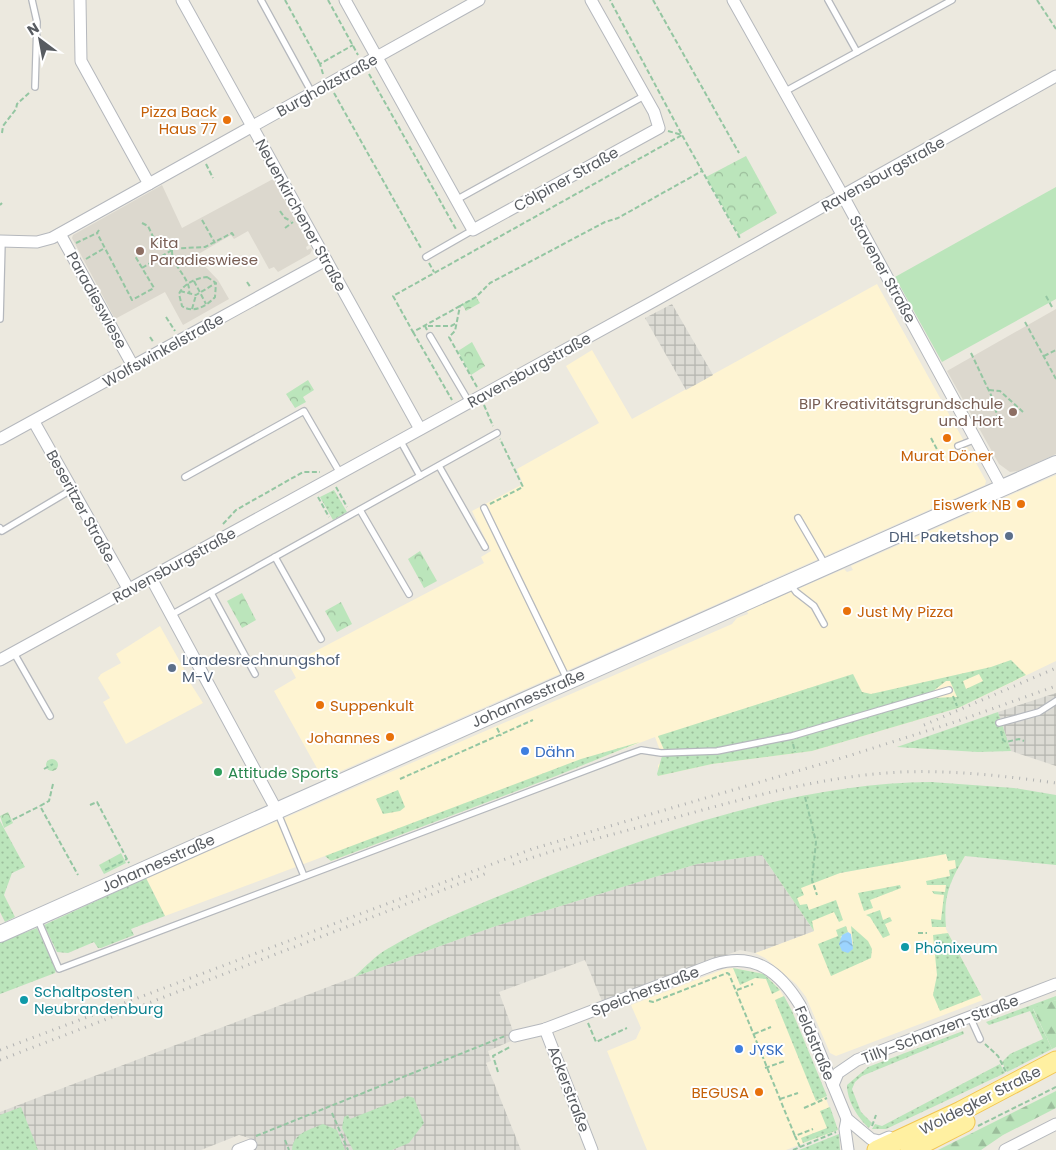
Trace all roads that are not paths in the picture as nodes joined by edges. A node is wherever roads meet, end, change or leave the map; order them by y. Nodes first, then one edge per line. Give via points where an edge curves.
1 (32, 0) edge
2 (80, 0) edge
3 (182, 0) edge
4 (261, 0) edge
5 (345, 0) edge
6 (479, 0) edge
7 (592, 0) edge
8 (733, 0) edge
9 (828, 0) edge
10 (952, 0) edge
11 (857, 52) junction
12 (376, 57) junction
13 (1056, 76) edge
14 (35, 87) road end
15 (784, 92) junction
16 (312, 93) junction
17 (644, 96) junction
18 (252, 126) junction
19 (149, 184) junction
20 (843, 196) junction
21 (456, 200) junction
22 (473, 230) junction
23 (60, 234) junction
24 (1, 241) edge
25 (426, 257) road end
26 (326, 260) junction
27 (0, 319) edge
28 (430, 336) road end
29 (133, 366) junction
30 (469, 402) junction
31 (34, 422) junction
32 (420, 429) junction
33 (497, 434) road end
34 (976, 438) junction
35 (0, 439) edge
36 (400, 440) junction
37 (958, 446) dead end
38 (1056, 464) edge
39 (439, 466) junction
40 (335, 476) junction
41 (420, 476) junction
42 (185, 477) dead end
43 (1002, 488) junction
44 (71, 490) junction
45 (484, 508) road end
46 (360, 510) junction
47 (798, 518) dead end
48 (0, 528) edge
49 (485, 547) dead end
50 (275, 557) junction
51 (826, 566) junction
52 (151, 578) junction
53 (789, 582) junction
54 (129, 590) junction
55 (211, 592) junction
56 (409, 594) dead end
57 (171, 615) junction
58 (824, 624) dead end
59 (321, 640) dead end
60 (14, 652) junction
61 (0, 660) edge
62 (256, 674) dead end
63 (568, 680) junction
64 (949, 690) dead end
65 (1056, 701) edge
66 (50, 716) dead end
67 (999, 723) road end
68 (276, 810) junction
69 (304, 876) junction
70 (37, 918) junction
71 (0, 934) edge
72 (775, 973) joint
73 (1056, 984) edge
74 (970, 1017) junction
75 (545, 1029) junction
76 (512, 1039) road end
77 (980, 1039) road end
78 (1056, 1061) edge
79 (1056, 1076) edge
80 (835, 1090) junction
81 (961, 1110) junction
82 (846, 1124) junction
83 (1056, 1124) edge
84 (251, 1141) road end
85 (238, 1150) edge
86 (592, 1150) edge
87 (848, 1150) edge
88 (877, 1150) edge
89 (910, 1150) edge
90 (1005, 1150) edge

1 - 14 lane via 37,22
2 - 19 street via 81,61
3 - 18 street, Neuenkirchener Straße
4 - 16 lane
5 - 12 street
6 - 12 street, Burgholzstraße
7 - 17 street
8 - 15 street, Stavener Straße
9 - 11 lane
10 - 11 lane
11 - 15 lane
12 - 16 street, Burgholzstraße
12 - 21 street
13 - 20 street, Ravensburgstraße
15 - 20 street, Stavener Straße
16 - 18 street, Burgholzstraße
17 - 21 lane
17 - 22 street, Cölpiner Straße via 654,112 658,128
18 - 19 street, Burgholzstraße
18 - 26 street, Neuenkirchener Straße
19 - 23 street, Burgholzstraße
20 - 30 street, Ravensburgstraße via 478,392
20 - 34 street, Stavener Straße
21 - 22 street
22 - 25 lane
23 - 24 street, Burgholzstraße via 44,241
23 - 29 street, Paradieswiese
24 - 27 lane
26 - 29 street, Wolfswinkelstraße
26 - 32 street, Neuenkirchener Straße
28 - 30 lane
29 - 31 street, Wolfswinkelstraße
30 - 32 street, Ravensburgstraße
31 - 35 street, Wolfswinkelstraße
31 - 44 street, Beseritzer Straße
32 - 36 street, Ravensburgstraße
33 - 39 lane
34 - 37 lane
34 - 43 street, Stavener Straße
36 - 40 street, Ravensburgstraße
36 - 41 lane
38 - 43 main road, Johannesstraße
39 - 41 lane
39 - 49 lane
40 - 42 lane via 304,411
40 - 52 street, Ravensburgstraße
41 - 46 lane
43 - 51 main road, Johannesstraße
44 - 48 lane via 2,531
44 - 54 street, Beseritzer Straße
45 - 63 lane
46 - 50 lane
46 - 56 lane
47 - 51 lane
50 - 55 lane
50 - 59 lane
51 - 53 main road, Johannesstraße
52 - 54 street, Ravensburgstraße
52 - 57 street
53 - 58 lane via 793,590 814,606
53 - 63 main road, Johannesstraße
54 - 60 street, Ravensburgstraße
55 - 57 lane
55 - 62 lane
57 - 68 street
60 - 61 street, Ravensburgstraße
60 - 66 lane
63 - 68 main road, Johannesstraße
64 - 69 lane via 792,736 717,751 661,753 641,750
65 - 67 lane via 1039,712
68 - 69 lane
68 - 70 main road, Johannesstraße
69 - 70 lane via 59,969
70 - 71 main road, Johannesstraße
72 - 75 street, Speicherstraße via 747,962 730,960
72 - 80 street, Feldstraße via 784,980 800,1005
73 - 74 street, Tilly-Schanzen-Straße
74 - 77 lane
74 - 80 street, Tilly-Schanzen-Straße via 858,1060 838,1073
75 - 76 street, Speicherstraße
75 - 86 street, Ackerstraße
78 - 81 main road, Woldegker Straße
79 - 89 main road, Woldegker Straße
80 - 82 street, Feldstraße
81 - 82 street via 880,1140
81 - 88 main road, Woldegker Straße
82 - 87 street
83 - 90 street
84 - 85 street

